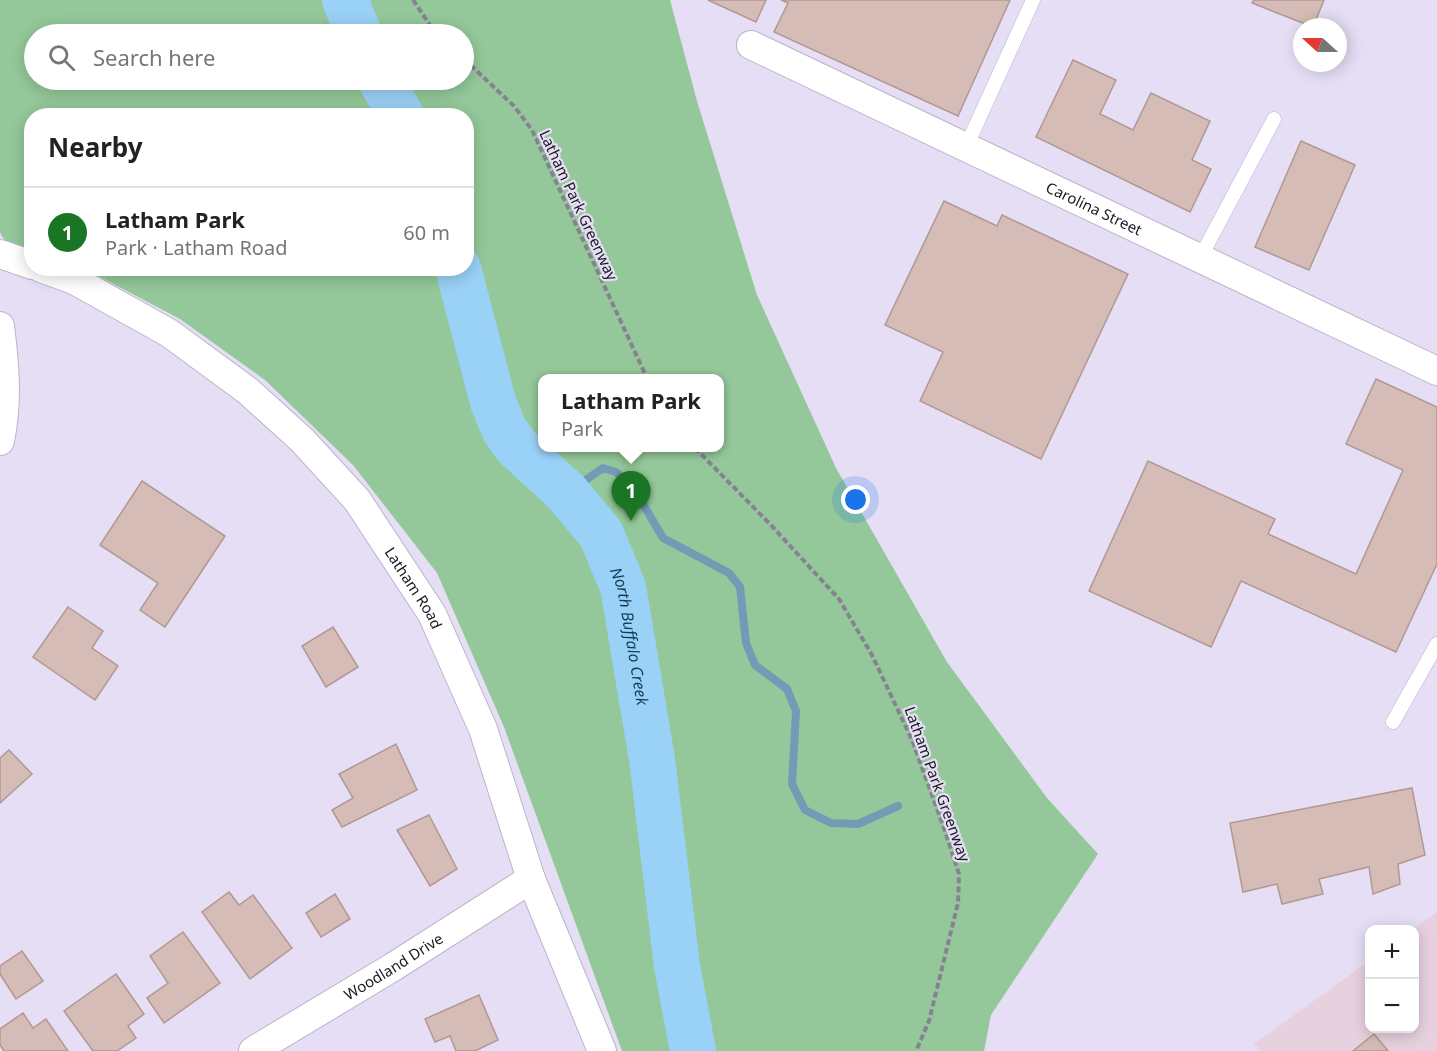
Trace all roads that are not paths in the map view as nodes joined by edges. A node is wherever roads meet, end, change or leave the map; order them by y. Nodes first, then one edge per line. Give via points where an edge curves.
1 (1033, 0) edge
2 (751, 45) dead end
3 (1274, 119) dead end
4 (966, 147) junction
5 (0, 254) edge
6 (1200, 258) junction
7 (24, 262) edge
8 (63, 276) edge
9 (0, 326) edge
10 (1437, 371) edge
11 (1, 431) edge
12 (1437, 644) edge
13 (1393, 722) dead end
14 (531, 879) junction
15 (253, 1051) edge
16 (602, 1051) edge

1 - 4 lane
2 - 4 street, Carolina Street
3 - 6 lane
4 - 6 street, Carolina Street
5 - 7 street
6 - 10 street, Carolina Street
8 - 14 street, Latham Road via 169,333 248,391 357,500 432,614 483,729
9 - 11 street via 6,373
12 - 13 lane
14 - 15 street, Woodland Drive
14 - 16 street, Latham Road

